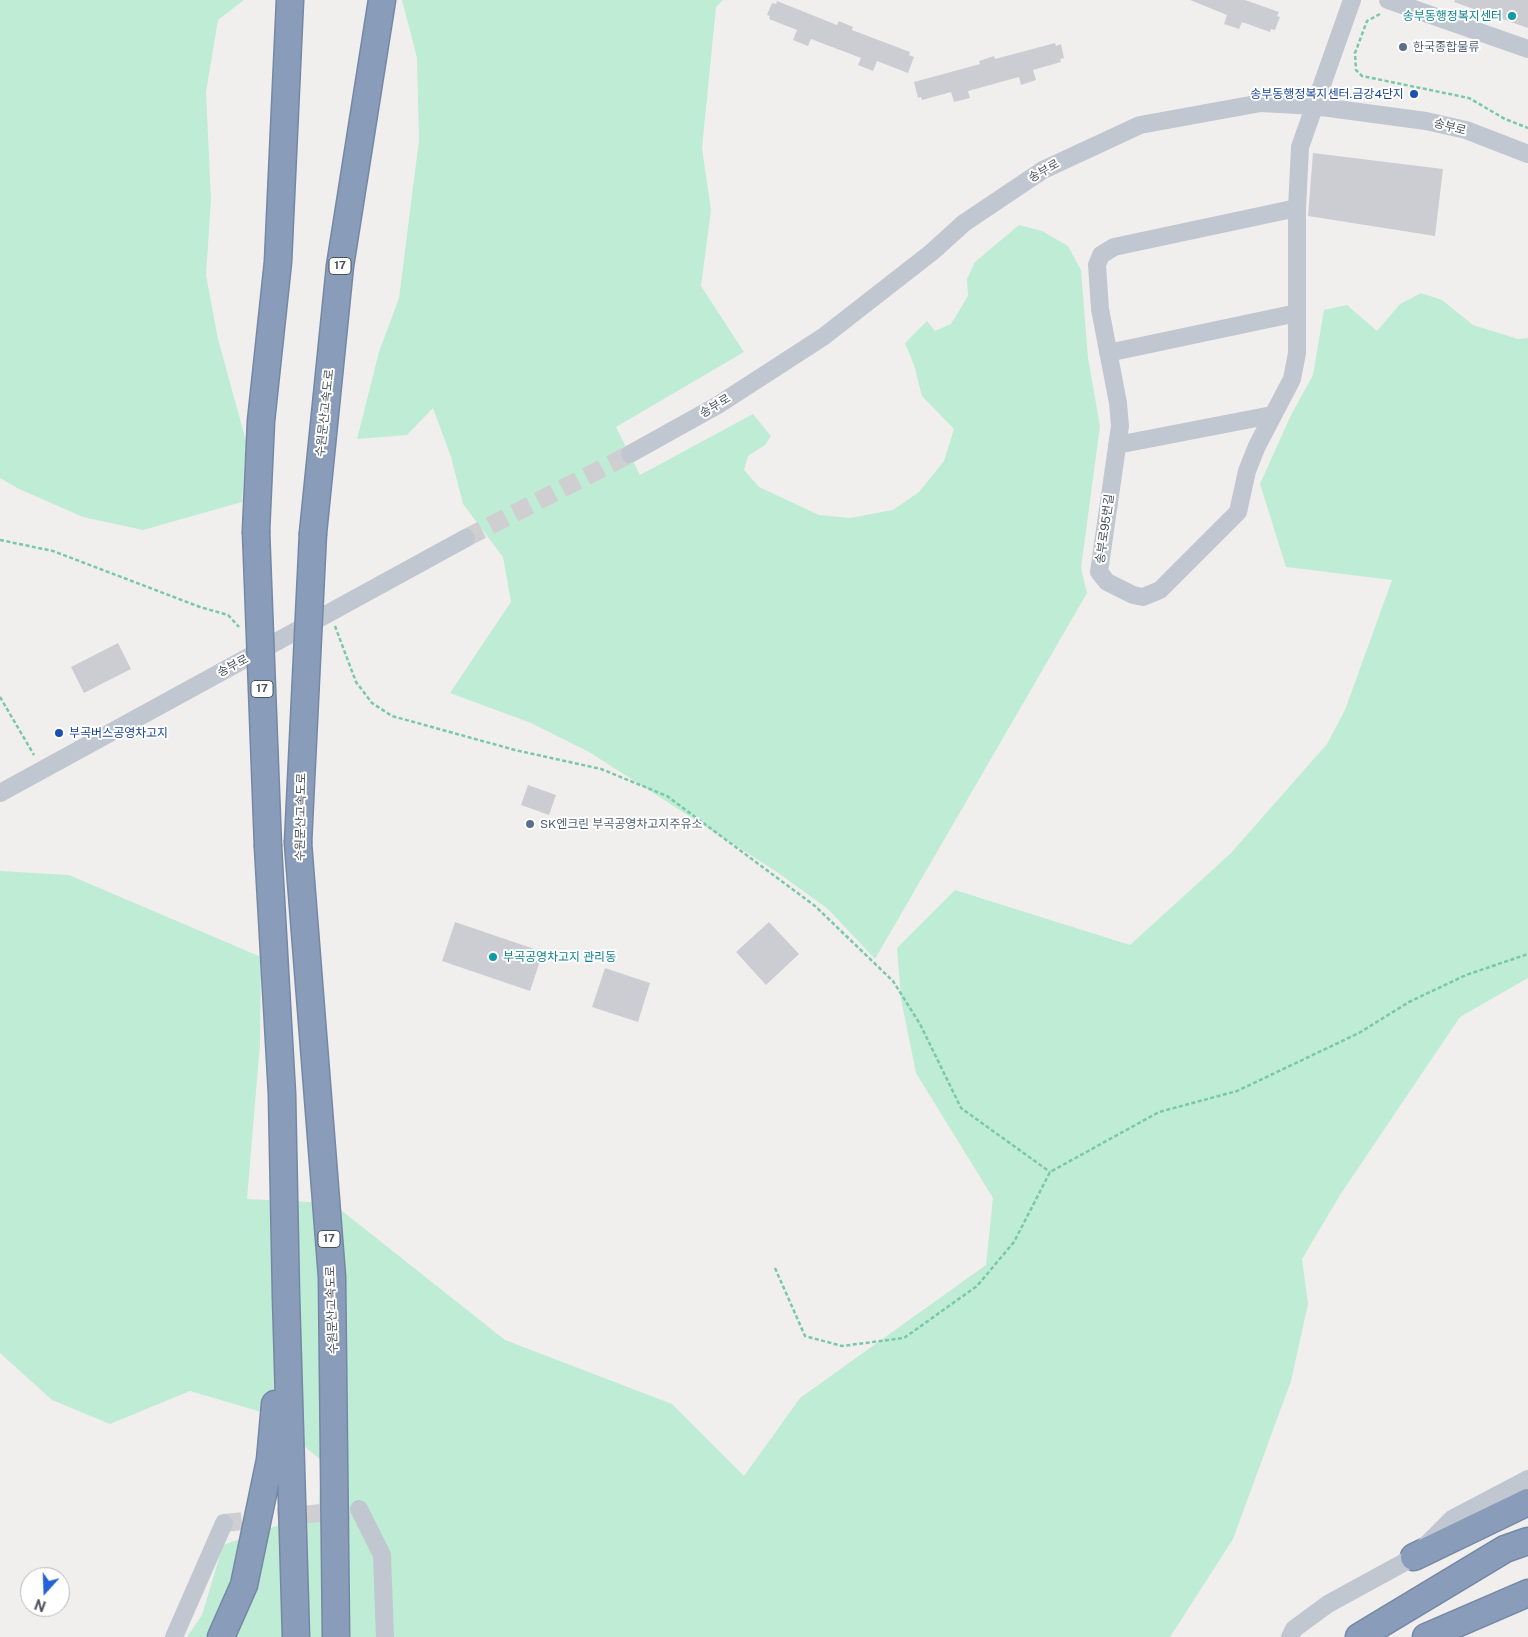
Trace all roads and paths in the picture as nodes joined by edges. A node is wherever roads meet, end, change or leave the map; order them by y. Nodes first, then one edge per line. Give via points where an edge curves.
1 (290, 0) edge
2 (382, 0) edge
3 (1352, 0) edge
4 (1360, 0) edge
5 (1387, 6) edge
6 (1528, 49) edge
7 (1319, 107) junction
8 (1528, 128) edge
9 (1528, 154) edge
10 (1296, 208) junction
11 (1297, 313) junction
12 (1108, 353) junction
13 (1272, 415) junction
14 (1117, 445) junction
15 (630, 454) tunnel mouth
16 (466, 538) tunnel mouth
17 (0, 540) edge
18 (329, 613) junction
19 (256, 654) junction
20 (0, 697) edge
21 (42, 770) junction
22 (0, 793) edge
23 (1528, 954) edge
24 (1050, 1172) junction
25 (774, 1268) dead end
26 (286, 1296) junction
27 (1528, 1479) edge
28 (1528, 1502) edge
29 (359, 1509) dead end
30 (224, 1523) dead end
31 (1528, 1541) edge
32 (1414, 1556) junction
33 (1528, 1594) edge
34 (174, 1637) edge
35 (221, 1637) edge
36 (296, 1637) edge
37 (336, 1637) edge
38 (385, 1637) edge
39 (1290, 1637) edge
40 (1360, 1637) edge
41 (1426, 1637) edge

1 - 26 highway, 17, bridge via 278,262 261,421 256,531 268,847 282,1094
2 - 37 highway, 수원문산고속도로 / 17, bridge via 340,266 313,533 298,843 332,1277
3 - 7 street
4 - 7 street
5 - 6 street
5 - 8 path via 1367,20 1354,52 1356,70 1362,76 1469,98
7 - 9 street, 송부로 via 1426,121 1466,130
7 - 10 street, 송부로95번길 via 1300,147
7 - 15 street, 송부로 via 1261,102 1140,125 1043,170 964,223 823,337 718,405
10 - 11 street, 송부로95번길
10 - 12 street, 송부로95번길 via 1114,247 1101,255 1097,265 1100,309
11 - 12 street
11 - 13 street, 송부로95번길 via 1297,353 1292,379
12 - 14 street, 송부로95번길 via 1118,403 1120,426
13 - 14 street
13 - 14 street, 송부로95번길 via 1247,471 1238,512 1160,590 1143,597 1107,582 1099,572
16 - 18 street, 송부로
17 - 19 path via 53,551 200,608 228,615
18 - 19 street, 송부로
18 - 24 path via 356,682 372,703 392,716 515,750 601,769 667,796 815,906 893,981 920,1024 961,1108
19 - 21 street, 송부로
20 - 21 path
21 - 22 street, 송부로
23 - 24 path via 1466,975 1409,1002 1358,1033 1237,1091 1158,1112
24 - 25 path via 1014,1242 978,1286 904,1338 842,1346 805,1336
26 - 35 highway via 270,1460 244,1584
26 - 36 highway, 17
27 - 32 street via 1452,1518
28 - 32 highway
29 - 38 street via 382,1554
30 - 34 street
31 - 40 highway via 1505,1549
32 - 39 street via 1328,1604 1294,1629
33 - 41 highway

